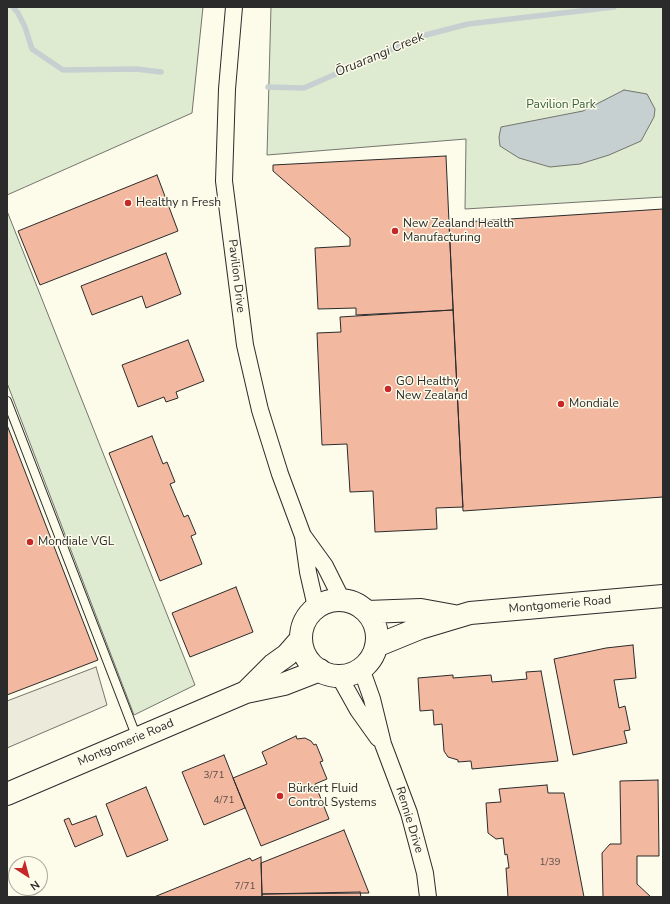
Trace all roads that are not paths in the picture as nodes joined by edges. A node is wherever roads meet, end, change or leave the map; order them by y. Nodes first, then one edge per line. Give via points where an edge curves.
1 (234, 7) edge
2 (7, 402) edge
3 (303, 536) junction
4 (663, 596) edge
5 (342, 600) junction
6 (316, 607) junction
7 (367, 612) junction
8 (457, 616) junction
9 (301, 639) junction
10 (376, 646) junction
11 (361, 668) junction
12 (329, 673) junction
13 (246, 692) junction
14 (138, 738) junction
15 (383, 744) junction
16 (7, 794) edge
17 (428, 897) edge

1 - 3 street, Pavilion Drive via 227,89 224,181 245,345 260,410
2 - 14 lane
3 - 5 street, Pavilion Drive via 325,566
3 - 6 street, Pavilion Drive
4 - 8 street, Montgomerie Road
5 - 6 street via 328,601
5 - 7 street via 356,603
6 - 9 street via 308,616
7 - 8 street, Montgomerie Road via 421,610
7 - 10 street via 374,622
8 - 10 street, Montgomerie Road
9 - 12 street via 310,662
9 - 13 street, Montgomerie Road via 288,655 273,665
10 - 11 street via 371,658
11 - 12 street via 354,672
11 - 15 street, Rennie Drive
12 - 13 street, Montgomerie Road
12 - 15 street, Rennie Drive
13 - 14 street, Montgomerie Road
14 - 16 street, Montgomerie Road
15 - 17 street, Rennie Drive via 409,813 425,873

